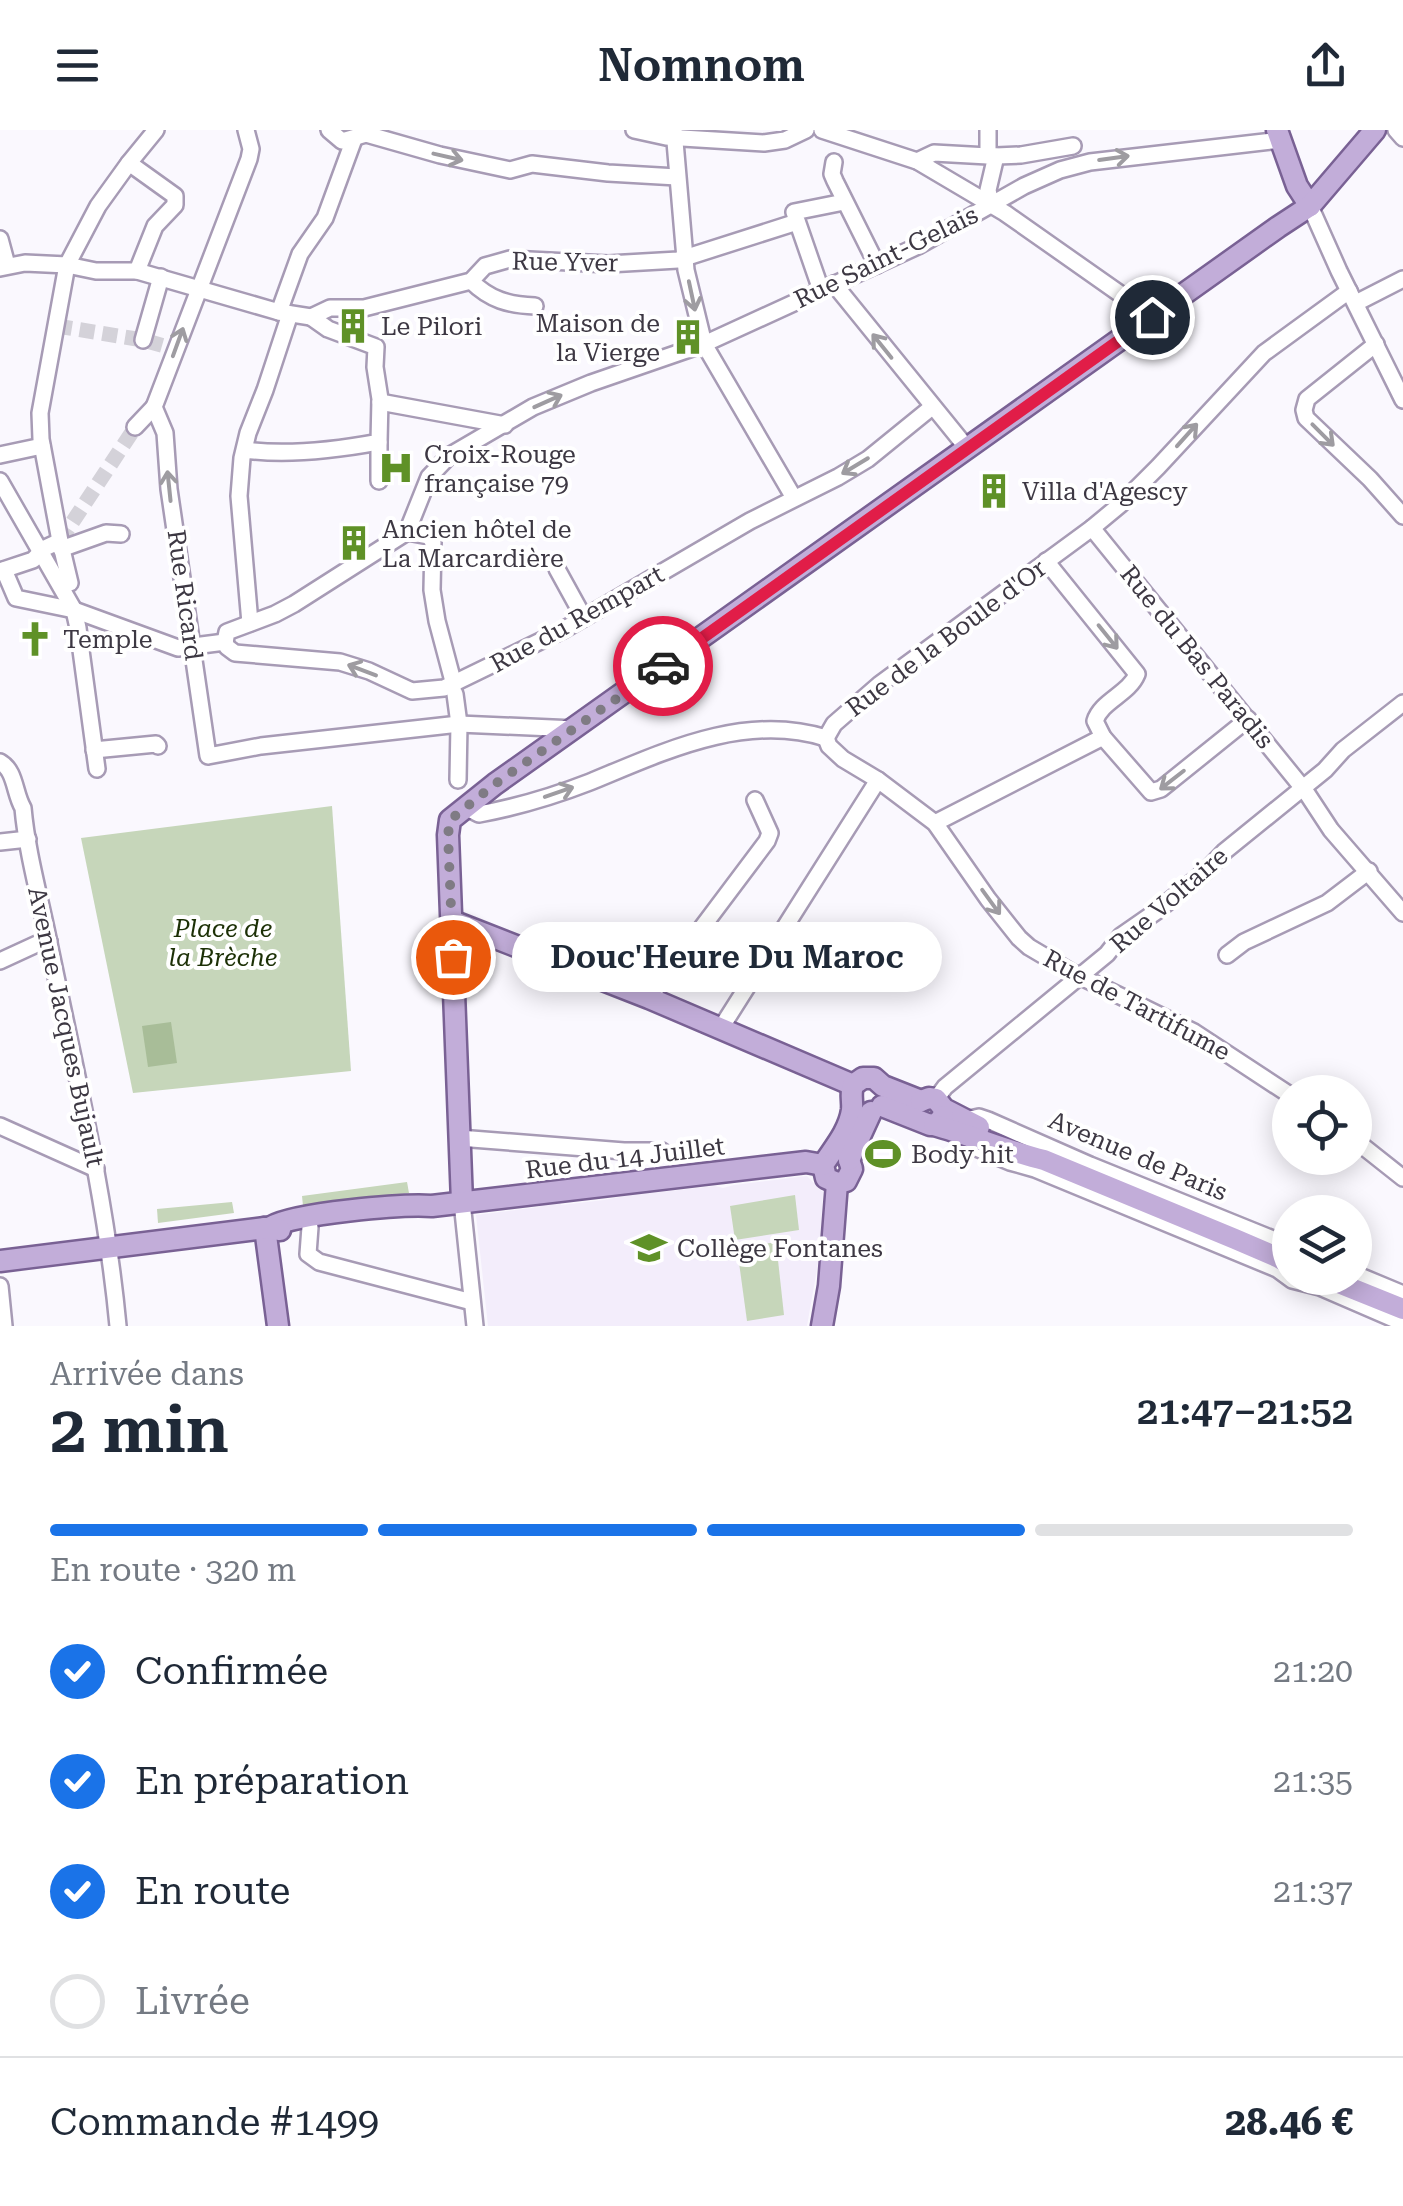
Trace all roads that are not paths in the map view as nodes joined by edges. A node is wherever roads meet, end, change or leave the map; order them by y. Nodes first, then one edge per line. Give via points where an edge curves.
1 (156, 130) edge
2 (246, 130) edge
3 (329, 130) edge
4 (634, 130) edge
5 (806, 130) edge
6 (822, 130) edge
7 (988, 130) edge
8 (1374, 130) edge
9 (1396, 130) edge
10 (674, 134) edge
11 (1279, 135) edge
12 (1074, 138) edge
13 (1403, 138) edge
14 (354, 139) junction
15 (992, 156) junction
16 (918, 160) junction
17 (834, 162) dead end
18 (129, 163) junction
19 (1077, 164) junction
20 (678, 177) junction
21 (1297, 186) junction
22 (844, 202) junction
23 (991, 205) junction
24 (1310, 206) junction
25 (797, 222) junction
26 (1278, 227) junction
27 (0, 239) edge
28 (685, 258) junction
29 (67, 265) junction
30 (877, 265) junction
31 (3, 267) edge
32 (137, 271) junction
33 (161, 277) junction
34 (1403, 280) edge
35 (471, 282) junction
36 (828, 287) junction
37 (198, 288) junction
38 (1352, 297) junction
39 (535, 306) dead end
40 (284, 313) junction
41 (311, 317) junction
42 (1152, 317) junction
43 (144, 340) dead end
44 (704, 344) junction
45 (1376, 344) junction
46 (1403, 400) edge
47 (380, 402) junction
48 (154, 407) junction
49 (932, 407) junction
50 (505, 424) junction
51 (135, 428) tunnel mouth
52 (379, 442) junction
53 (42, 446) junction
54 (967, 448) junction
55 (245, 450) junction
56 (0, 455) edge
57 (0, 480) edge
58 (380, 481) dead end
59 (794, 498) junction
60 (1403, 516) edge
61 (1092, 528) junction
62 (407, 532) junction
63 (121, 534) dead end
64 (60, 545) junction
65 (42, 552) junction
66 (1046, 562) junction
67 (2, 570) edge
68 (556, 570) dead end
69 (61, 586) junction
70 (74, 610) junction
71 (584, 618) junction
72 (250, 622) junction
73 (224, 642) junction
74 (192, 648) junction
75 (455, 689) junction
76 (1403, 703) edge
77 (1248, 719) junction
78 (459, 724) junction
79 (574, 729) junction
80 (1103, 737) junction
81 (826, 738) junction
82 (94, 750) junction
83 (115, 758) dead end
84 (0, 762) edge
85 (97, 768) dead end
86 (458, 780) dead end
87 (878, 780) junction
88 (1302, 787) junction
89 (755, 800) dead end
90 (469, 804) junction
91 (935, 822) junction
92 (28, 839) junction
93 (0, 842) edge
94 (1368, 871) junction
95 (1403, 913) edge
96 (452, 921) junction
97 (49, 941) junction
98 (1226, 955) dead end
99 (0, 961) edge
100 (1079, 975) junction
101 (649, 998) junction
102 (720, 1028) junction
103 (1272, 1082) edge
104 (868, 1099) junction
105 (931, 1114) junction
106 (965, 1120) junction
107 (0, 1126) edge
108 (459, 1138) junction
109 (662, 1152) dead end
110 (1372, 1153) edge
111 (834, 1160) junction
112 (1045, 1167) junction
113 (96, 1169) junction
114 (1403, 1178) edge
115 (462, 1202) junction
116 (1134, 1204) junction
117 (432, 1206) junction
118 (268, 1227) junction
119 (310, 1227) junction
120 (109, 1246) junction
121 (1272, 1250) edge
122 (1272, 1252) edge
123 (0, 1261) edge
124 (1272, 1267) edge
125 (0, 1286) edge
126 (1372, 1288) edge
127 (1403, 1294) edge
128 (1358, 1295) edge
129 (1369, 1295) edge
130 (472, 1302) junction
131 (1403, 1309) edge
132 (1403, 1323) edge
133 (4, 1326) edge
134 (118, 1326) edge
135 (278, 1326) edge
136 (475, 1326) edge
137 (822, 1326) edge

1 - 18 street
2 - 37 street via 249,159
3 - 14 street via 342,141
4 - 10 street
5 - 10 street via 764,142
6 - 16 street
7 - 15 street
8 - 24 main road
9 - 13 street
10 - 20 street
19 -> 11 street, Rue Saint-Gelais
11 - 21 main road
12 - 15 street via 1022,155
12 - 19 street
14 -> 20 street via 366,134 510,170 532,164
14 - 40 street via 325,218 300,254
15 - 16 street via 934,153
15 - 23 street
16 - 23 street
17 - 22 street
18 - 29 street
18 - 32 street via 174,196
19 - 23 street, Rue Saint-Gelais
20 - 28 street
21 - 24 main road
21 - 26 main road
22 - 25 street, Rue Yver via 794,212
22 - 30 street
23 - 30 street, Rue Saint-Gelais
23 - 42 street
24 - 26 main road
24 - 38 street
25 - 28 street, Rue Yver
25 - 36 street
26 - 42 main road
27 - 31 street
28 - 35 street, Rue Yver via 608,264 510,259 484,266
28 -> 44 street
29 - 31 street, Rue Yver
29 - 32 street, Rue Yver
29 - 53 street via 40,413
30 - 36 street, Rue Saint-Gelais
32 - 33 street, Rue Yver
33 - 37 street, Rue Yver
33 - 43 street
34 - 38 street, Rue de la Boule d'Or
35 - 39 street via 485,295
35 - 41 street, Rue Yver
36 - 44 street, Rue Saint-Gelais
49 -> 36 street
37 - 40 street, Rue Yver
48 -> 37 street
38 - 45 street
61 -> 38 street, Rue de la Boule d'Or via 1158,468 1264,353
40 - 41 street, Rue Yver
40 - 55 street
41 - 47 street via 376,347
42 - 54 main road
50 -> 44 street, Rue Saint-Gelais via 556,396
44 - 59 street
45 - 46 street
45 -> 60 street via 1307,400 1304,410
47 - 50 street
47 - 52 street
48 - 51 street
74 -> 48 street, Rue Ricard via 165,433
49 - 54 street
49 -> 59 street, Rue du Rempart via 868,459
50 - 62 street, Rue Saint-Gelais via 449,456 429,477
52 - 55 street
52 - 58 street
53 - 56 street
53 - 64 street
54 - 79 main road
55 - 72 street via 239,496
57 - 65 street
59 - 71 street, Rue du Rempart
61 - 66 street, Rue de la Boule d'Or
61 - 77 street, Rue du Bas Paradis
62 - 72 street via 294,604
62 - 75 street via 433,542 432,590
63 - 64 street
64 - 65 street
64 - 69 street via 70,583
65 - 67 street
65 - 69 street
66 -> 80 street via 1137,674 1097,713
66 - 81 street, Rue de la Boule d'Or via 860,701
67 - 70 street via 16,598
68 - 71 street
69 - 70 street
70 - 74 street
70 - 82 street
71 - 75 street, Rue du Rempart
72 - 73 street via 228,632
73 - 74 street, Rue du Rempart
75 -> 73 street, Rue du Rempart via 412,691 340,662 235,653
74 - 78 street, Rue Ricard via 208,756
75 - 78 street
76 - 88 street, Rue Voltaire
77 -> 80 street via 1156,792
77 - 88 street, Rue du Bas Paradis
78 - 79 street
78 - 86 street
79 - 90 main road
80 - 91 street
81 - 87 street, Rue de Tartifume via 843,759
90 -> 81 street, Rue de la Boule d'Or via 479,814 527,803 736,732
82 - 83 street via 156,744 158,749
82 - 85 street
84 - 92 street, Avenue Jacques Bujault via 11,772
87 - 91 street, Rue de Tartifume
87 - 102 street
88 - 94 street, Rue du Bas Paradis
88 - 100 street, Rue Voltaire
89 - 101 street via 767,840
90 - 96 main road via 450,820
91 -> 100 street, Rue de Tartifume via 1019,938
92 - 93 street
92 - 97 street, Avenue Jacques Bujault
94 - 95 street, Rue du Bas Paradis
94 - 98 street via 1327,903
96 - 101 main road, Avenue de Paris
96 - 108 main road
97 - 99 street
97 - 113 street, Avenue Jacques Bujault
100 - 103 street, Rue de Tartifume via 1194,1032
100 - 105 street, Rue Voltaire via 945,1086
101 - 102 main road, Avenue de Paris
102 - 104 main road, Avenue de Paris
104 - 105 main road, Avenue de Paris
104 - 111 main road
105 - 106 main road, Avenue de Paris
105 - 112 main road, Avenue de Paris
106 - 112 main road, Avenue de Paris via 1017,1143
106 - 121 street, Avenue de Paris via 988,1120
107 - 113 street
108 - 109 street
108 - 115 main road
110 - 114 street
111 - 115 main road, Rue du 14 Juillet
111 - 137 main road via 826,1178 838,1184
112 - 116 street, Avenue de Paris
112 - 116 main road, Avenue de Paris via 1069,1170
113 - 120 street, Avenue Jacques Bujault
115 - 117 main road, Rue du 14 Juillet
115 - 130 street
116 - 122 main road, Avenue de Paris
116 - 124 street, Avenue de Paris
117 - 118 main road, Rue du 14 Juillet
117 - 119 main road, Rue du 14 Juillet via 415,1214
118 - 119 main road, Rue du 14 Juillet
118 - 120 main road, Rue du 14 Juillet
118 - 135 main road
119 - 130 street via 308,1254 319,1262
120 - 123 main road, Rue du 14 Juillet
120 - 134 street, Avenue Jacques Bujault
125 - 133 street
126 - 127 street, Avenue de Paris
128 - 132 street, Avenue de Paris
129 - 131 main road, Avenue de Paris
130 - 136 street

